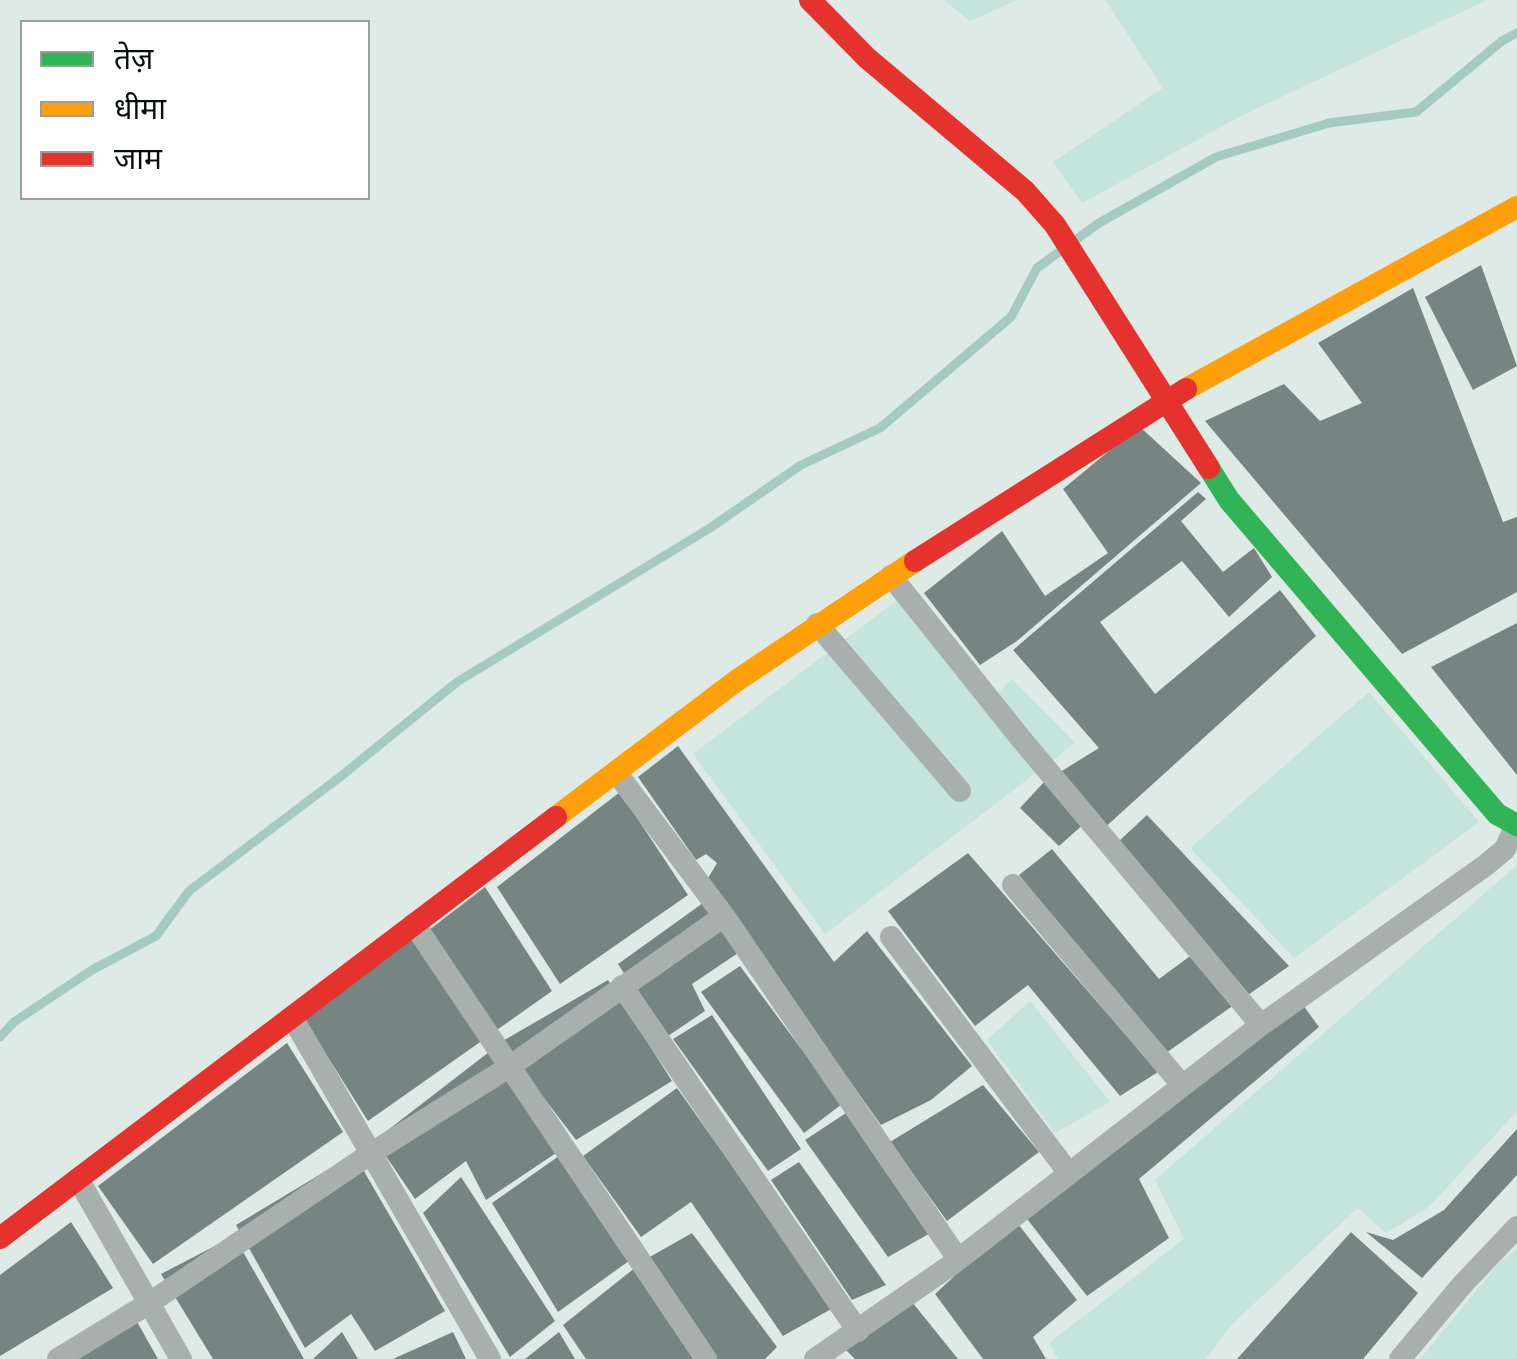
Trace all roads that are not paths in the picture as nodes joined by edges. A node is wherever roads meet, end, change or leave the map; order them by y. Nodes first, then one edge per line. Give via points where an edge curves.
1 (810, 0) edge
2 (1517, 207) edge
3 (1164, 401) junction
4 (891, 576) junction
5 (817, 624) junction
6 (616, 772) junction
7 (960, 791) dead end
8 (1517, 825) edge
9 (1013, 885) dead end
10 (724, 916) junction
11 (414, 924) junction
12 (891, 938) dead end
13 (622, 986) junction
14 (292, 1017) junction
15 (1261, 1024) junction
16 (508, 1067) junction
17 (1182, 1085) junction
18 (370, 1154) junction
19 (1068, 1172) junction
20 (78, 1178) junction
21 (1517, 1227) edge
22 (0, 1238) edge
23 (958, 1259) junction
24 (151, 1302) junction
25 (858, 1330) junction
26 (58, 1359) edge
27 (181, 1359) edge
28 (490, 1359) edge
29 (706, 1359) edge
30 (815, 1359) edge
31 (1400, 1359) edge

1 - 3 main road via 867,58 1026,191 1055,226
2 - 3 main road
3 - 4 main road
3 - 8 main road via 1230,500 1497,814
4 - 5 main road
4 - 15 street
5 - 6 main road
5 - 7 street
6 - 10 street
6 - 11 main road
8 - 15 street via 1486,866
9 - 17 street
10 - 13 street
10 - 23 street
11 - 14 main road
11 - 16 street
12 - 19 street
13 - 16 street
13 - 25 street
14 - 18 street
14 - 20 main road
15 - 17 street
16 - 18 street
16 - 29 street
17 - 19 street
18 - 24 street
18 - 28 street
19 - 23 street
20 - 22 main road
20 - 24 street
21 - 31 street
23 - 25 street
24 - 26 street
24 - 27 street
25 - 30 street

